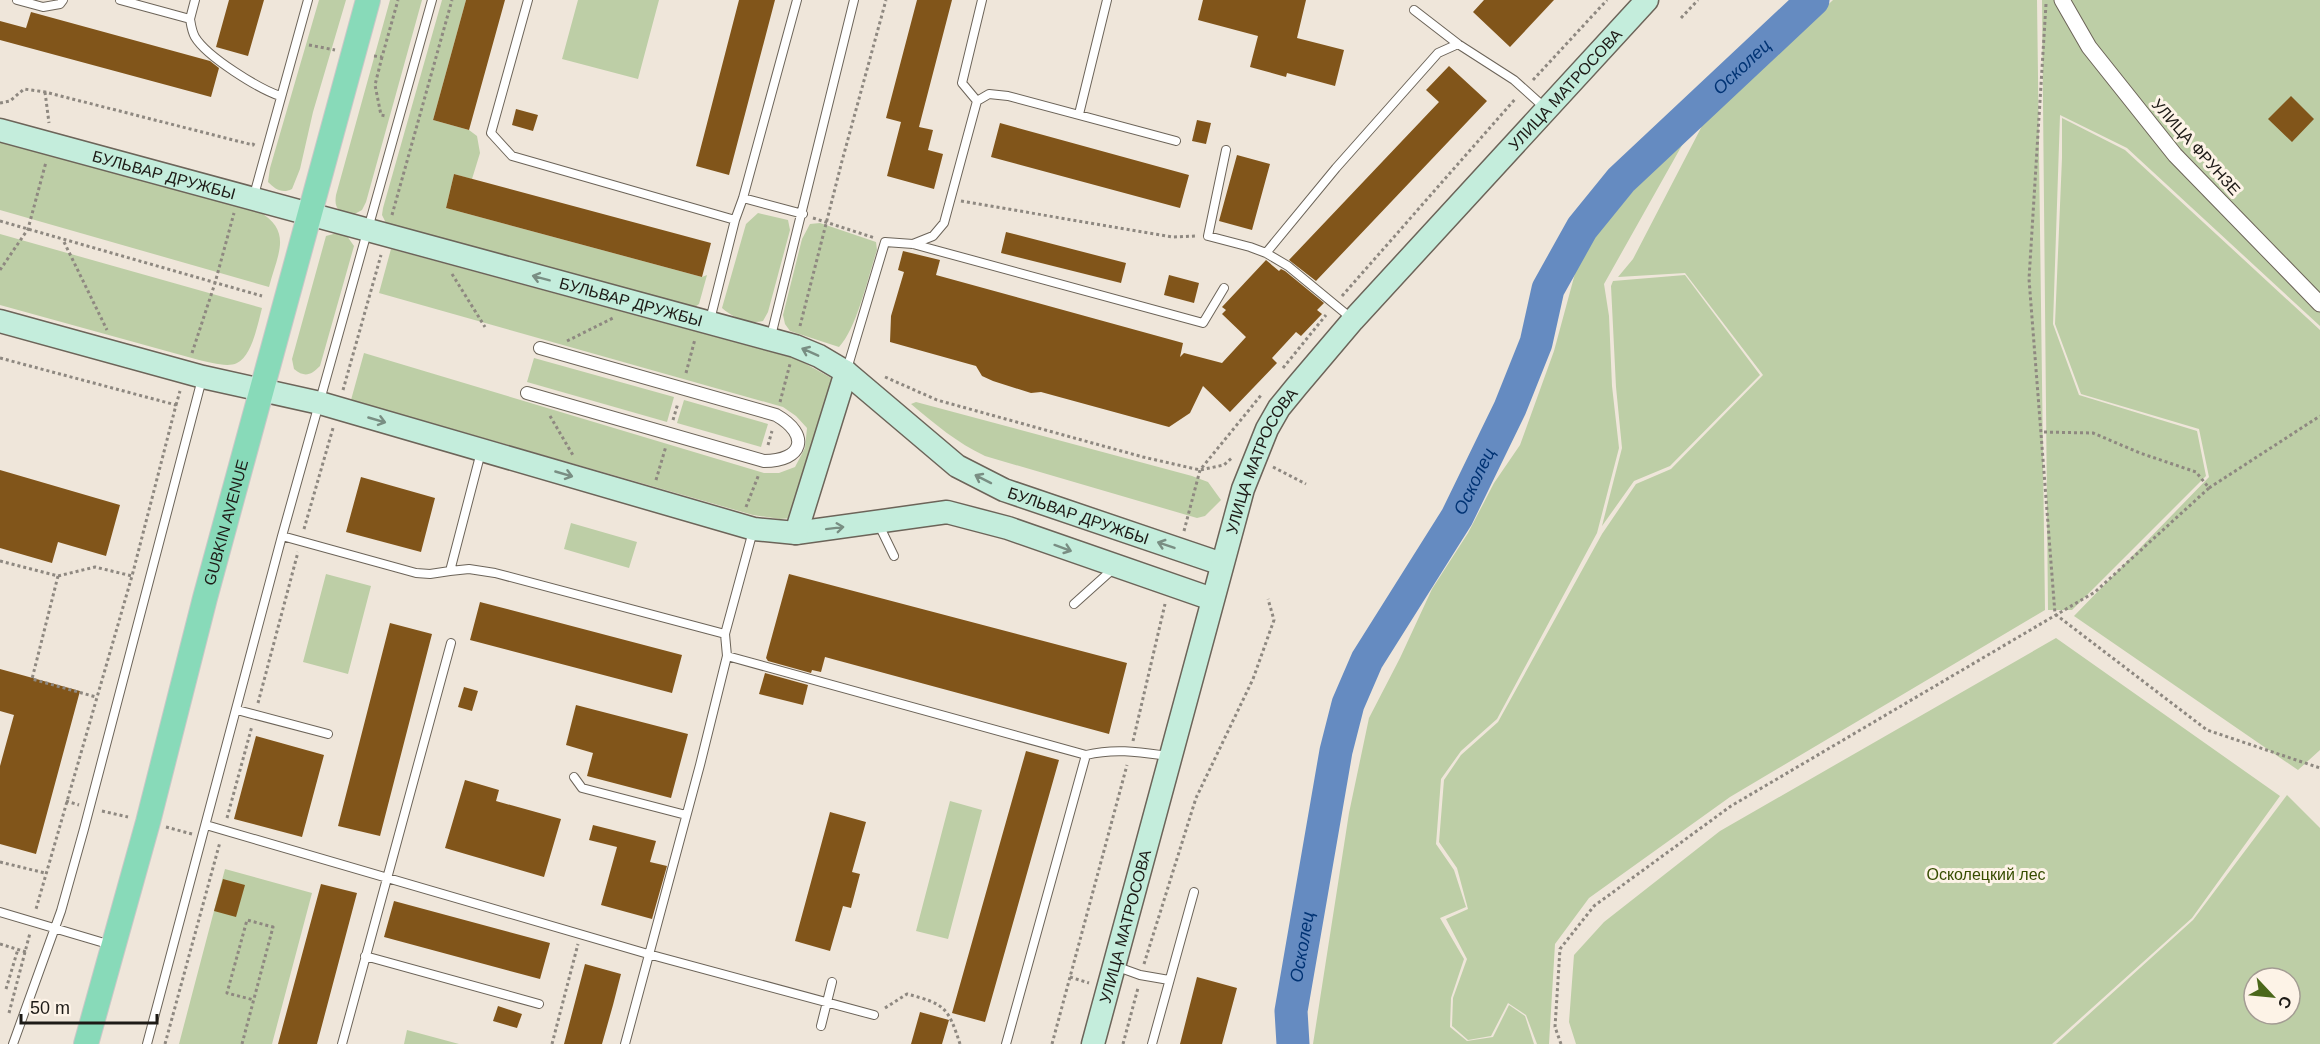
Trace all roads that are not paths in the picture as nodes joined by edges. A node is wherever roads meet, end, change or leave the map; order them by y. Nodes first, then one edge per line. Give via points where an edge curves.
1 (17, 0) edge
2 (63, 0) edge
3 (120, 0) edge
4 (195, 0) edge
5 (308, 0) edge
6 (368, 0) edge
7 (432, 0) edge
8 (528, 0) edge
9 (797, 0) edge
10 (855, 0) edge
11 (982, 0) edge
12 (1107, 0) edge
13 (1647, 0) edge
14 (2062, 0) edge
15 (1414, 10) dead end
16 (190, 19) junction
17 (1458, 44) junction
18 (280, 96) junction
19 (976, 101) junction
20 (1546, 109) junction
21 (1079, 114) junction
22 (0, 130) edge
23 (1176, 141) dead end
24 (1226, 150) dead end
25 (246, 197) junction
26 (743, 198) junction
27 (310, 213) junction
28 (802, 214) junction
29 (735, 220) junction
30 (376, 233) junction
31 (913, 244) junction
32 (1266, 253) junction
33 (1224, 288) dead end
34 (2320, 304) edge
35 (1353, 320) junction
36 (0, 321) edge
37 (705, 322) junction
38 (770, 339) junction
39 (543, 349) road end
40 (846, 372) junction
41 (194, 375) junction
42 (262, 390) junction
43 (532, 394) road end
44 (330, 406) junction
45 (482, 450) junction
46 (878, 523) junction
47 (746, 526) junction
48 (796, 533) junction
49 (282, 536) junction
50 (894, 556) dead end
51 (1222, 564) junction
52 (1116, 567) junction
53 (450, 571) junction
54 (1212, 599) junction
55 (1074, 604) dead end
56 (725, 634) junction
57 (451, 644) dead end
58 (727, 656) junction
59 (237, 710) junction
60 (328, 734) dead end
61 (1086, 755) junction
62 (1171, 757) junction
63 (573, 777) dead end
64 (686, 815) junction
65 (206, 825) junction
66 (386, 879) junction
67 (1194, 891) dead end
68 (0, 912) edge
69 (54, 929) junction
70 (112, 945) junction
71 (648, 954) junction
72 (365, 956) junction
73 (1115, 966) junction
74 (1169, 980) junction
75 (832, 982) dead end
76 (827, 1003) junction
77 (539, 1004) dead end
78 (874, 1016) road end
79 (821, 1026) dead end
80 (13, 1044) edge
81 (86, 1044) edge
82 (147, 1044) edge
83 (342, 1044) edge
84 (625, 1044) edge
85 (1006, 1044) edge
86 (1093, 1044) edge
87 (1152, 1044) edge

1 - 2 lane via 43,7
3 - 16 lane
4 - 16 lane
5 - 18 lane
6 - 27 main road, GUBKIN AVENUE via 343,51
7 - 30 lane via 398,119
8 - 29 lane via 491,133 512,156
9 - 26 lane
10 - 28 lane
11 - 19 lane via 962,84
12 - 21 lane
13 - 20 main road, УЛИЦА МАТРОСОВА
14 - 34 street, УЛИЦА ФРУНЗЕ via 2089,47 2175,155
15 - 17 lane
16 - 18 lane via 194,37 211,55
17 - 20 lane via 1514,80
17 - 32 lane via 1438,53
18 - 25 lane
19 - 21 lane via 989,94 1008,96
19 - 31 lane via 944,223 933,236
20 - 35 main road, УЛИЦА МАТРОСОВА
21 - 23 lane
22 - 25 main road, БУЛЬВАР ДРУЖБЫ
24 - 32 lane via 1208,236
25 - 27 main road, БУЛЬВАР ДРУЖБЫ
26 - 28 lane
26 - 29 lane
27 - 30 main road, БУЛЬВАР ДРУЖБЫ
27 - 42 main road, GUBKIN AVENUE
28 - 38 lane
29 - 37 lane
37 -> 30 main road, БУЛЬВАР ДРУЖБЫ
30 - 44 lane
31 - 33 lane via 1203,323
31 - 40 lane via 885,242
32 - 35 lane via 1288,266
35 - 51 main road, УЛИЦА МАТРОСОВА via 1279,408 1267,429 1242,489
36 - 41 main road
37 - 38 main road, БУЛЬВАР ДРУЖБЫ
40 -> 38 main road, БУЛЬВАР ДРУЖБЫ via 819,356
39 - 43 street via 776,415 790,422 797,433 798,447 790,458 764,462
40 - 48 main road
51 -> 40 main road, БУЛЬВАР ДРУЖБЫ via 1004,490 957,466
41 - 42 main road
41 - 69 lane via 148,580
42 - 44 main road
42 - 70 main road, GUBKIN AVENUE
44 -> 45 main road
44 - 49 lane
45 -> 47 main road
45 - 53 lane
48 -> 46 main road
46 - 50 lane
46 -> 52 main road via 947,512 1008,528
47 - 48 main road
47 - 56 lane
49 - 53 lane via 416,573
49 - 59 lane
51 - 54 main road, УЛИЦА МАТРОСОВА
52 - 54 main road
52 - 55 lane
53 - 56 lane via 495,573
54 - 62 main road, УЛИЦА МАТРОСОВА
56 - 58 lane
57 - 66 lane
58 - 61 lane
58 - 64 lane
59 - 60 lane
59 - 65 lane
61 - 62 lane via 1131,750
61 - 85 lane
62 - 73 main road, УЛИЦА МАТРОСОВА
63 - 64 lane via 582,788
64 - 71 lane
65 - 66 lane
65 - 82 lane
66 - 71 lane
66 - 72 lane
67 - 74 lane
68 - 69 lane
69 - 70 lane
69 - 80 lane
70 - 81 main road, GUBKIN AVENUE
71 - 76 lane
71 - 84 lane
72 - 77 lane
72 - 83 lane
73 - 74 lane
73 - 86 main road, УЛИЦА МАТРОСОВА
74 - 87 lane
75 - 76 lane
76 - 78 lane
76 - 79 lane

